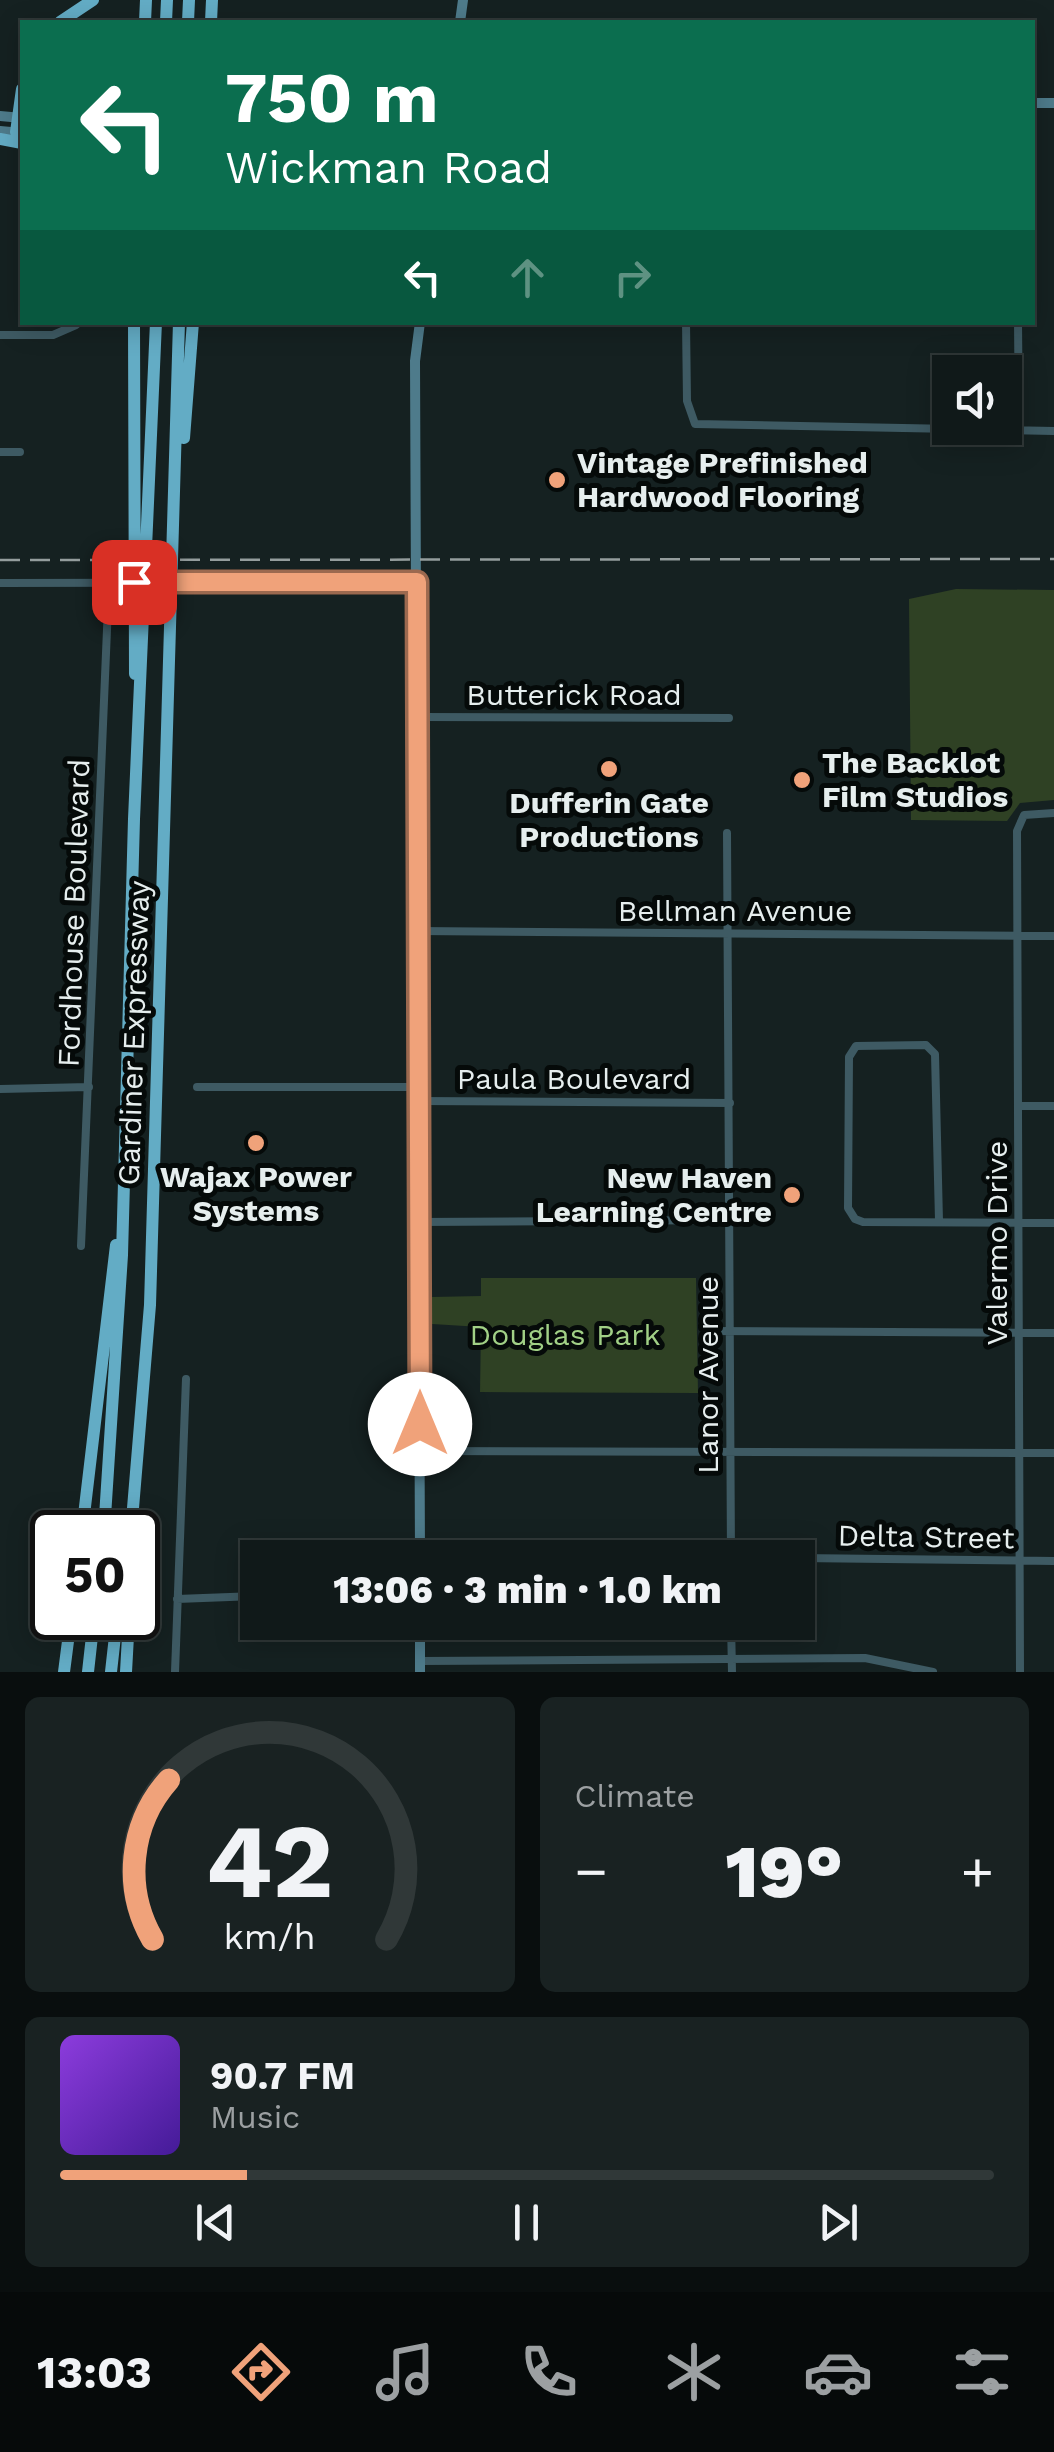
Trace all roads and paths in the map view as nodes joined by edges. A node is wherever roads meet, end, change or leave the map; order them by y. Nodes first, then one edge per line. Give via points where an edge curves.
1 (93, 0) edge
2 (63, 20) edge
3 (0, 116) edge
4 (20, 129) edge
5 (0, 131) edge
6 (0, 139) edge
7 (74, 325) edge
8 (126, 325) edge
9 (134, 325) edge
10 (156, 325) edge
11 (179, 325) edge
12 (193, 325) edge
13 (420, 325) edge
14 (686, 325) edge
15 (1018, 325) edge
16 (0, 334) edge
17 (1018, 355) edge
18 (132, 408) junction
19 (932, 428) edge
20 (1022, 430) edge
21 (1054, 430) edge
22 (0, 452) edge
23 (20, 452) dead end
24 (174, 534) junction
25 (109, 582) junction
26 (417, 582) junction
27 (0, 583) edge
28 (139, 606) junction
29 (419, 717) junction
30 (729, 718) dead end
31 (1054, 813) edge
32 (726, 834) dead end
33 (416, 931) junction
34 (727, 933) junction
35 (1018, 936) junction
36 (1054, 936) edge
37 (89, 1087) junction
38 (197, 1087) dead end
39 (418, 1087) junction
40 (0, 1088) edge
41 (418, 1101) junction
42 (730, 1103) junction
43 (1019, 1106) junction
44 (1054, 1106) edge
45 (730, 1220) junction
46 (938, 1221) junction
47 (419, 1222) junction
48 (120, 1223) junction
49 (1020, 1223) junction
50 (1054, 1223) edge
51 (80, 1246) dead end
52 (704, 1331) dead end
53 (731, 1331) junction
54 (1054, 1333) edge
55 (1020, 1334) junction
56 (186, 1379) dead end
57 (420, 1450) junction
58 (730, 1450) junction
59 (1020, 1452) junction
60 (1054, 1452) edge
61 (85, 1510) edge
62 (106, 1510) edge
63 (134, 1510) edge
64 (420, 1540) edge
65 (731, 1540) edge
66 (815, 1558) edge
67 (1021, 1561) junction
68 (1054, 1561) edge
69 (240, 1597) edge
70 (177, 1599) junction
71 (68, 1640) edge
72 (92, 1640) edge
73 (115, 1640) edge
74 (127, 1640) edge
75 (420, 1640) edge
76 (731, 1640) edge
77 (731, 1659) junction
78 (420, 1667) edge
79 (64, 1672) edge
80 (88, 1672) edge
81 (111, 1672) edge
82 (126, 1672) edge
83 (175, 1672) edge
84 (732, 1672) edge
85 (933, 1672) edge
86 (1020, 1672) edge

1 - 2 highway
3 - 4 main road
4 - 5 main road
4 - 6 highway
7 - 16 street via 53,336
8 - 18 highway
9 - 18 highway, Gardiner Expressway
10 - 28 highway, Gardiner Expressway
11 - 24 highway, Gardiner Expressway
12 - 24 highway, Gardiner Expressway
13 - 26 main road
14 - 19 street via 687,401 696,424
15 - 17 street
18 - 28 highway, Gardiner Expressway
20 - 21 street
22 - 23 street
24 - 63 highway, Gardiner Expressway via 150,1305
25 - 26 street
25 - 27 street
25 - 37 street, Fordhouse Boulevard
26 - 29 main road
28 - 48 highway, Gardiner Expressway
29 - 30 street, Butterick Road
29 - 33 main road
31 - 35 street, Valermo Drive via 1024,815 1017,830
32 - 34 street, Lanor Avenue
33 - 34 street, Bellman Avenue
33 - 39 main road
34 - 35 street, Bellman Avenue
34 - 42 street, Lanor Avenue
35 - 36 street, Bellman Avenue
35 - 43 street, Valermo Drive
37 - 40 street
37 - 51 street, Fordhouse Boulevard
38 - 39 street
39 - 41 main road
41 - 42 street, Paula Boulevard
41 - 47 main road
42 - 45 street, Lanor Avenue
43 - 44 street
43 - 49 street, Valermo Drive
45 - 47 street
45 - 53 street, Lanor Avenue
46 - 46 street via 935,1054 926,1045 856,1046 849,1058 848,1208 855,1219
46 - 49 street
47 - 57 main road
48 - 61 highway
48 - 62 highway, Gardiner Expressway
49 - 50 street
49 - 55 street, Valermo Drive
52 - 53 street
53 - 55 street
53 - 58 street, Lanor Avenue
54 - 55 street
55 - 59 street, Valermo Drive
56 - 70 street
57 - 58 street
57 - 64 main road
58 - 59 street
58 - 65 street, Lanor Avenue
59 - 60 street
59 - 67 street, Valermo Drive
66 - 67 street, Delta Street
67 - 68 street, Delta Street
67 - 86 street, Valermo Drive
69 - 70 street
70 - 83 street
71 - 79 highway
72 - 80 highway
73 - 81 highway
74 - 82 highway
75 - 78 main road
76 - 77 street
77 - 78 street
77 - 84 street
77 - 85 street via 865,1658

